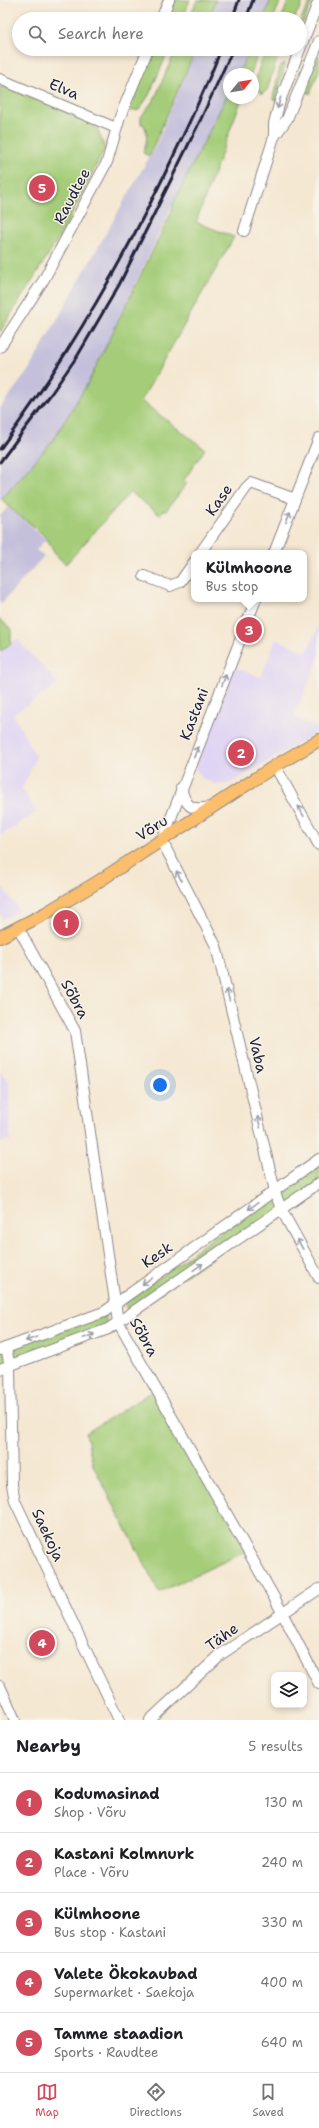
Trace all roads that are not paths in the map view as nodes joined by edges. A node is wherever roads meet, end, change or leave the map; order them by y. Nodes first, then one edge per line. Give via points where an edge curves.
1 (169, 0) edge
2 (319, 0) edge
3 (164, 12) edge
4 (307, 31) edge
5 (319, 41) edge
6 (145, 56) edge
7 (297, 56) edge
8 (0, 79) edge
9 (116, 128) junction
10 (274, 137) junction
11 (244, 231) dead end
12 (0, 347) edge
13 (319, 438) edge
14 (295, 499) junction
15 (202, 550) edge
16 (275, 550) edge
17 (191, 566) edge
18 (144, 576) dead end
19 (255, 602) edge
20 (319, 740) edge
21 (275, 766) junction
22 (181, 788) junction
23 (211, 807) junction
24 (162, 841) junction
25 (319, 845) edge
26 (19, 929) junction
27 (0, 937) edge
28 (319, 1159) edge
29 (319, 1183) edge
30 (275, 1190) junction
31 (281, 1209) junction
32 (319, 1278) edge
33 (115, 1304) junction
34 (118, 1322) junction
35 (3, 1349) edge
36 (10, 1366) junction
37 (0, 1369) edge
38 (319, 1589) edge
39 (282, 1614) junction
40 (319, 1684) edge
41 (0, 1686) edge
42 (15, 1720) edge
43 (119, 1720) edge
44 (150, 1720) edge

1 - 3 street
2 -> 4 street
5 - 10 street via 291,110
6 - 9 street, Raudtee
7 -> 10 street via 280,101 274,123
8 - 9 street, Elva
9 - 12 street, Raudtee via 107,162 82,211 43,281
10 - 11 street
13 - 14 street
14 - 15 street, Kase via 251,483
16 -> 14 street
17 - 18 street via 180,582 170,586
22 -> 19 street, Kastani
20 - 21 main road, Võru
21 - 23 main road, Võru
25 -> 21 street
22 - 23 street via 184,800 189,805 200,809
22 - 24 street, Kastani
23 - 24 main road, Võru
24 - 26 main road, Võru
30 -> 24 street, Vaba via 216,946
26 - 27 main road, Võru
26 - 33 street, Sõbra via 75,1030
28 - 30 street, Kesk
29 - 31 street
30 - 31 street, Vaba
30 -> 33 street, Kesk
32 -> 31 street, Vaba
34 -> 31 street
33 - 34 street, Sõbra
33 -> 35 street, Kesk via 104,1312
36 -> 34 street via 108,1329
34 - 39 street, Sõbra
35 - 36 street, Saekoja
36 - 37 street
36 - 43 street, Saekoja via 12,1485 15,1501
38 - 39 street, Tähe
39 - 40 street, Sõbra
39 - 44 street, Tähe via 220,1655
41 - 42 street

